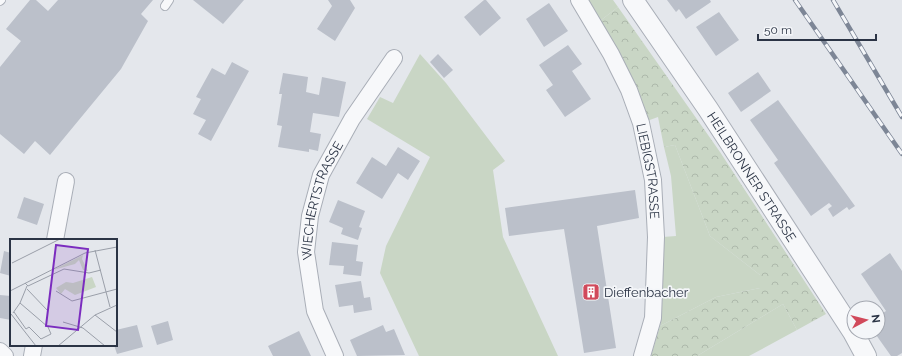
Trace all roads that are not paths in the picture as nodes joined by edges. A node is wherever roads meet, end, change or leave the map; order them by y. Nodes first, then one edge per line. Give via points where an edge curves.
1 (579, 0) edge
2 (632, 0) edge
3 (394, 58) dead end
4 (66, 181) dead end
5 (55, 239) edge
6 (34, 346) edge
7 (0, 351) edge
8 (6, 356) edge
9 (32, 356) edge
10 (335, 356) edge
11 (642, 356) edge
12 (866, 356) edge

1 - 11 street, LIEBIGSTRASSE via 629,90 641,123 653,180 656,237 653,318
2 - 12 street, HEILBRONNER STRASSE via 712,116 854,332
3 - 10 street, WIECHERTSTRASSE via 352,119 321,175 310,216 306,252 315,311
4 - 5 street
6 - 9 street
7 - 8 street

